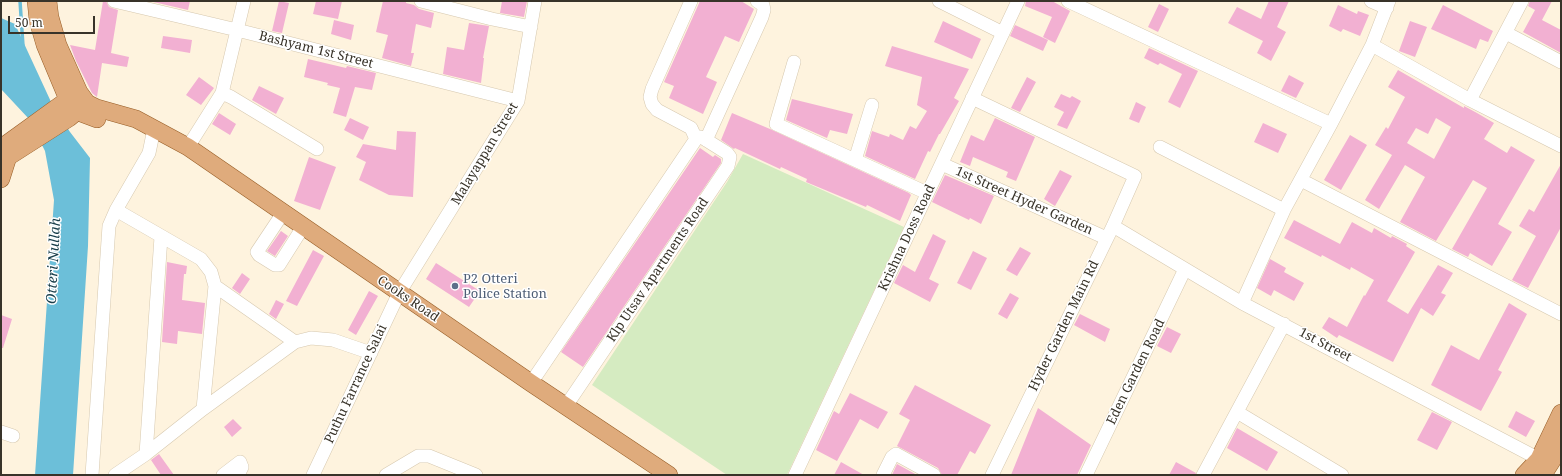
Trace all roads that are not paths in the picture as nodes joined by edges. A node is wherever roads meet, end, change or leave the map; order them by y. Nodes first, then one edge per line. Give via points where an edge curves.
1 (36, 1) edge
2 (48, 1) edge
3 (114, 1) edge
4 (244, 1) edge
5 (421, 1) edge
6 (534, 1) edge
7 (691, 1) edge
8 (757, 1) edge
9 (939, 1) edge
10 (1018, 1) edge
11 (1068, 1) edge
12 (1371, 1) edge
13 (1522, 1) edge
14 (1388, 5) edge
15 (531, 26) junction
16 (237, 30) junction
17 (1003, 33) junction
18 (1506, 33) junction
19 (1372, 45) junction
20 (794, 62) dead end
21 (1561, 62) edge
22 (222, 92) junction
23 (972, 98) junction
24 (1470, 100) junction
25 (518, 101) junction
26 (73, 105) junction
27 (872, 105) dead end
28 (1331, 124) junction
29 (142, 125) junction
30 (701, 139) junction
31 (1561, 146) edge
32 (188, 147) junction
33 (1160, 147) dead end
34 (317, 149) dead end
35 (3, 153) edge
36 (855, 160) junction
37 (942, 164) junction
38 (1, 179) edge
39 (1302, 180) junction
40 (928, 193) junction
41 (116, 210) junction
42 (1284, 210) junction
43 (283, 213) junction
44 (1113, 226) junction
45 (303, 227) junction
46 (161, 237) junction
47 (1106, 238) junction
48 (1185, 270) junction
49 (215, 286) junction
50 (399, 293) junction
51 (1242, 303) junction
52 (1561, 314) edge
53 (1284, 324) junction
54 (295, 342) junction
55 (371, 353) junction
56 (531, 383) junction
57 (566, 406) junction
58 (203, 409) junction
59 (1237, 412) junction
60 (1561, 413) edge
61 (1561, 443) edge
62 (146, 454) junction
63 (1541, 467) edge
64 (92, 475) edge
65 (115, 475) edge
66 (223, 475) edge
67 (238, 475) edge
68 (314, 475) edge
69 (386, 475) edge
70 (476, 475) edge
71 (669, 475) edge
72 (796, 475) edge
73 (883, 475) edge
74 (934, 475) edge
75 (992, 475) edge
76 (1086, 475) edge
77 (1203, 475) edge
78 (1342, 475) edge
79 (1524, 475) edge

1 - 26 main road via 38,21 45,45
2 - 26 main road
3 - 16 street, Bashyam 1st Street
4 - 16 street
5 - 15 street
6 - 15 street, Malayappan Street
7 - 30 street, Klp Utsav Apartments Road via 650,97 657,110 691,128
8 - 30 street via 763,5 762,17
9 - 17 street
10 - 17 street, Krishna Doss Road
11 - 28 street
12 - 14 street
13 - 18 street
14 - 19 street
15 - 25 street, Malayappan Street
16 - 22 street
16 - 25 street, Bashyam 1st Street
17 - 23 street, Krishna Doss Road
18 - 21 street
18 - 24 street
19 - 24 street
19 - 28 street
20 - 36 street via 776,124
22 - 32 street
22 - 34 street
23 - 37 street, Krishna Doss Road
23 - 44 street, Hyder Garden Main Rd via 1135,176
24 - 31 street
25 - 50 street, Malayappan Street
26 - 29 main road, Cooks Road via 97,108
26 - 35 main road
27 - 36 street
28 - 39 street
29 - 32 main road, Cooks Road
29 - 41 street via 149,153
30 - 56 street
30 - 57 street, Klp Utsav Apartments Road via 730,157 728,166
32 - 43 main road, Cooks Road
33 - 42 street
35 - 38 main road
36 - 40 street
37 - 40 street, Krishna Doss Road
37 - 47 street, 1st Street Hyder Garden
39 - 42 street
39 - 52 street
40 - 72 street, Krishna Doss Road
41 - 46 street
41 - 64 street via 109,226
42 - 51 street
43 - 45 main road, Cooks Road
43 - 45 street via 257,252 259,255 279,265
44 - 47 street, Hyder Garden Main Rd
44 - 48 street, 1st Street
45 - 50 main road, Cooks Road
46 - 49 street via 201,259 211,272
46 - 62 street
47 - 75 street, Hyder Garden Main Rd
48 - 51 street, 1st Street
48 - 76 street, Eden Garden Road
49 - 54 street
49 - 58 street
50 - 55 street, Puthu Farrance Salai
50 - 56 main road, Cooks Road
51 - 53 street, 1st Street
53 - 59 street
53 - 63 street, 1st Street
54 - 55 street via 311,338 333,340
54 - 58 street
55 - 68 street, Puthu Farrance Salai
56 - 57 main road, Cooks Road
57 - 71 main road, Cooks Road
58 - 62 street
59 - 77 street
59 - 78 street
60 - 63 main road
61 - 63 main road via 1555,456
62 - 65 street
63 - 79 main road
66 - 67 street via 240,462 242,467
69 - 70 street via 418,456 428,456
73 - 74 street via 896,454

